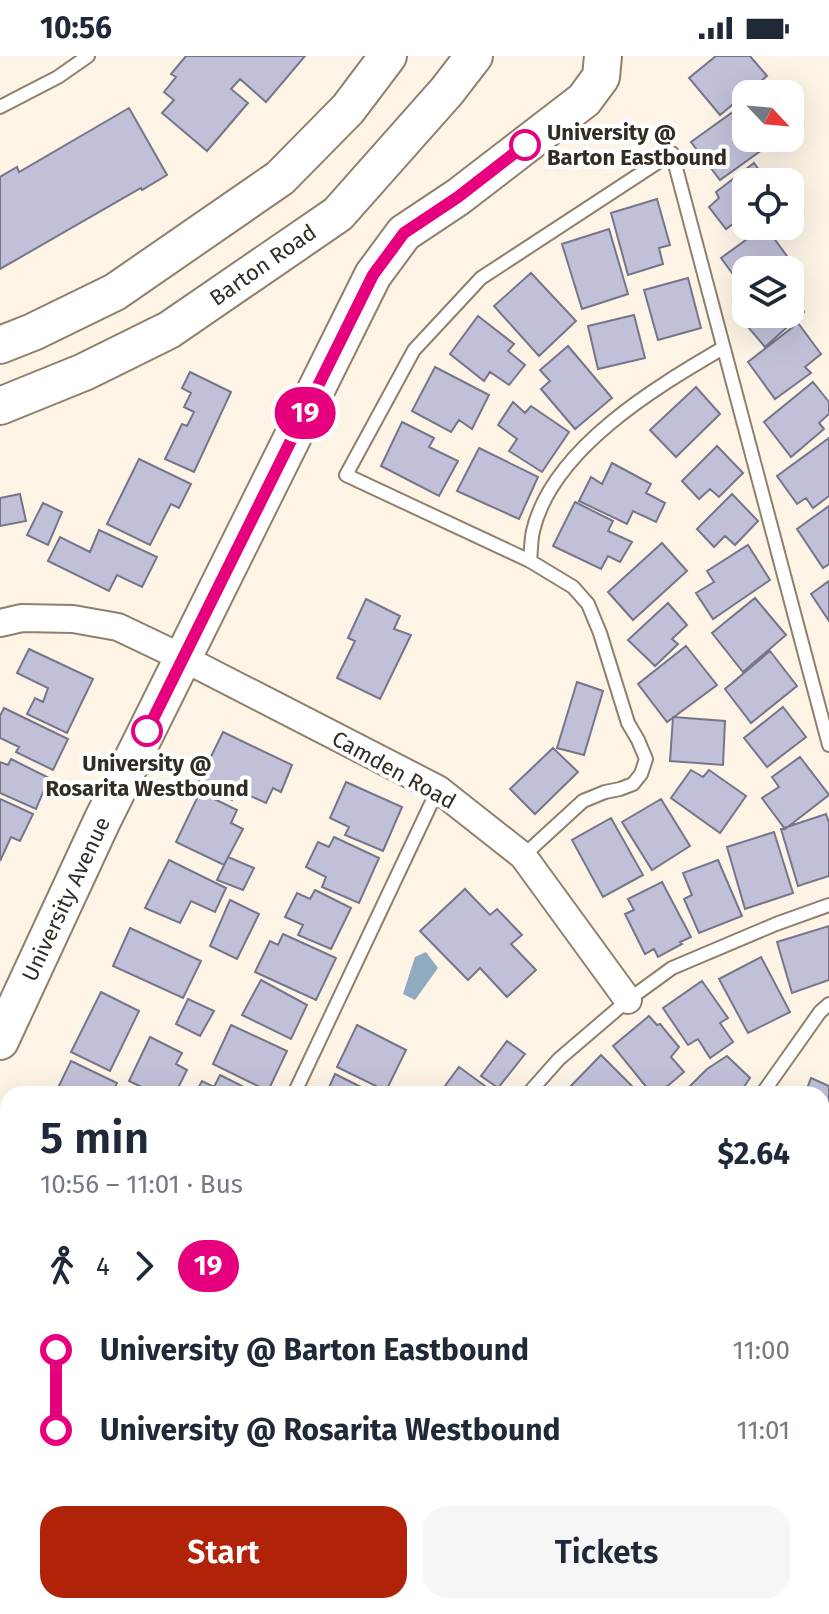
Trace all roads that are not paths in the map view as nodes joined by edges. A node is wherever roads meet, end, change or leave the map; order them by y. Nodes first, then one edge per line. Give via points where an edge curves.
1 (88, 56) edge
2 (388, 56) edge
3 (474, 56) edge
4 (603, 56) edge
5 (0, 107) edge
6 (0, 345) edge
7 (723, 348) junction
8 (0, 406) edge
9 (530, 561) junction
10 (0, 623) edge
11 (183, 658) junction
12 (829, 745) edge
13 (438, 789) junction
14 (523, 856) junction
15 (829, 905) edge
16 (628, 1000) junction
17 (829, 1004) edge
18 (0, 1041) edge
19 (298, 1086) edge
20 (535, 1086) edge
21 (768, 1086) edge

1 - 5 lane
2 - 6 street via 348,109 280,178 115,292
3 - 8 street, Barton Road via 338,214 169,330
4 - 11 street, University Avenue via 601,77 584,100 404,233 373,275
7 - 9 lane via 624,411 588,443 542,508
7 - 9 lane via 672,153 481,278 414,350 346,475
7 - 12 lane
9 - 14 lane via 573,587 588,604 628,723 646,759 633,784 583,801
10 - 11 street, Camden Road via 73,619 118,627
11 - 13 street, Camden Road
11 - 18 street, University Avenue
13 - 14 street, Camden Road
13 - 19 lane
14 - 16 street, Camden Road
15 - 16 lane via 672,968
16 - 20 lane
17 - 21 lane

